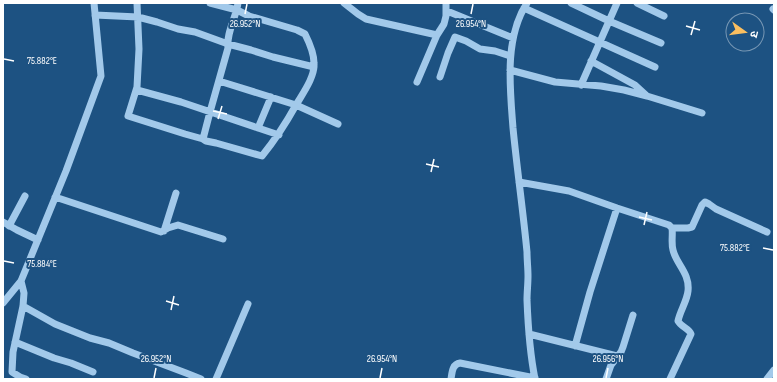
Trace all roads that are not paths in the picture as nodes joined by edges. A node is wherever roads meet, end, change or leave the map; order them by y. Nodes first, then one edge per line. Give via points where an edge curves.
1 (94, 3) edge
2 (137, 3) edge
3 (210, 3) edge
4 (344, 3) edge
5 (571, 3) edge
6 (617, 3) edge
7 (637, 3) edge
8 (525, 5) edge
9 (237, 7) edge
10 (446, 7) edge
11 (95, 15) junction
12 (664, 16) dead end
13 (138, 17) junction
14 (609, 21) junction
15 (437, 36) junction
16 (513, 38) junction
17 (600, 42) junction
18 (661, 43) dead end
19 (228, 44) junction
20 (510, 56) junction
21 (591, 61) junction
22 (314, 67) junction
23 (655, 67) dead end
24 (510, 70) junction
25 (440, 77) dead end
26 (219, 81) junction
27 (416, 82) dead end
28 (581, 85) junction
29 (137, 90) junction
30 (647, 96) junction
31 (271, 97) junction
32 (296, 106) junction
33 (210, 112) junction
34 (702, 113) dead end
35 (338, 124) dead end
36 (258, 128) junction
37 (279, 135) junction
38 (203, 139) junction
39 (519, 182) junction
40 (176, 193) dead end
41 (25, 196) dead end
42 (55, 197) junction
43 (617, 208) junction
44 (6, 224) edge
45 (672, 228) junction
46 (164, 231) junction
47 (767, 232) dead end
48 (224, 239) dead end
49 (38, 240) junction
50 (21, 281) junction
51 (3, 303) edge
52 (248, 304) dead end
53 (22, 306) junction
54 (633, 315) dead end
55 (530, 334) junction
56 (15, 342) junction
57 (575, 346) junction
58 (617, 356) junction
59 (774, 370) edge
60 (93, 372) dead end
61 (535, 378) edge
62 (26, 379) edge
63 (201, 379) edge
64 (216, 379) edge
65 (451, 379) edge
66 (606, 379) edge
67 (670, 379) edge
68 (768, 379) edge

1 - 11 street
2 - 13 street
3 - 9 street
4 - 15 street via 366,19
5 - 14 street
6 - 14 street
7 - 12 street
8 - 16 street
8 - 17 street
9 - 19 street
9 - 22 street via 249,16 305,34 312,52
10 - 15 street via 444,24
10 - 16 street
11 - 13 street
11 - 42 street via 101,76
13 - 19 street via 195,32
13 - 29 street
14 - 17 street
14 - 18 street
15 - 27 street
16 - 20 street
17 - 21 street
17 - 23 street
19 - 22 street
19 - 26 street
20 - 24 street
20 - 25 street via 480,49 454,38
21 - 28 street
21 - 30 street via 635,85
22 - 32 street via 307,88
24 - 28 street via 555,82
24 - 39 street via 511,110
26 - 31 street
26 - 33 street
28 - 30 street via 613,88
29 - 33 street
29 - 38 street via 128,116
30 - 34 street
31 - 32 street
31 - 36 street
32 - 35 street
32 - 37 street
33 - 36 street
33 - 38 street
36 - 37 street
37 - 38 street via 262,156
39 - 43 street via 569,191
39 - 55 street via 528,268
40 - 46 street
41 - 44 street
42 - 46 street
42 - 49 street
43 - 45 street
43 - 57 street
44 - 49 street
45 - 47 street via 692,227 705,202 716,210
45 - 67 street via 673,249 688,284 687,297 678,321 691,334
46 - 48 street via 178,225
49 - 50 street
50 - 51 street
50 - 53 street via 24,293
52 - 64 street
53 - 56 street
53 - 63 street via 55,324
54 - 58 street via 623,347
55 - 57 street
55 - 61 street
56 - 60 street
56 - 62 street via 12,372
57 - 58 street
58 - 66 street
59 - 68 street
61 - 65 street via 457,363

